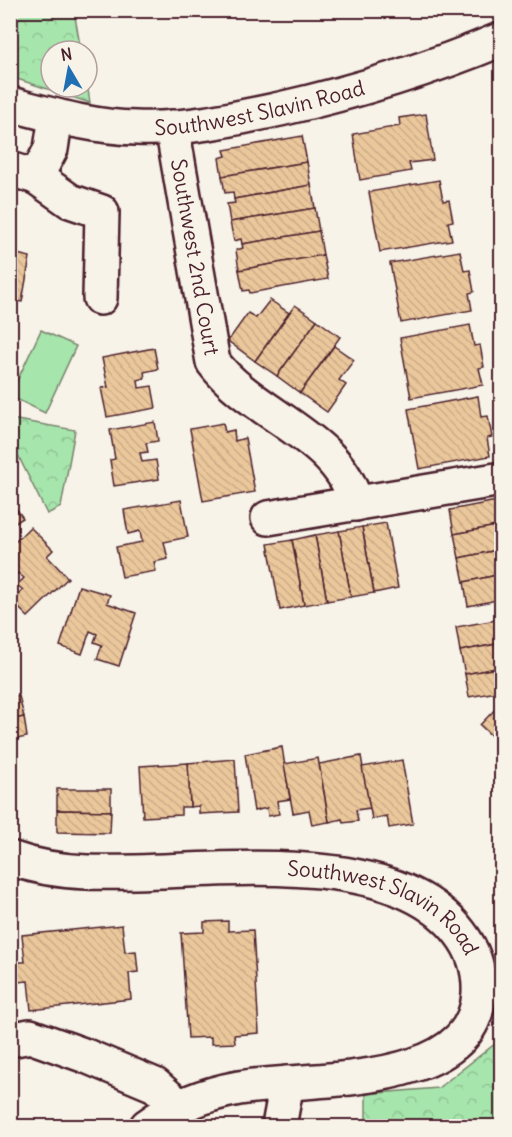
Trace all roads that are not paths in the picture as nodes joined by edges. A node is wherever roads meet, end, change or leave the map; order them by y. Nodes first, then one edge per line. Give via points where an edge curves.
1 (501, 42) edge
2 (10, 104) edge
3 (56, 116) junction
4 (172, 126) junction
5 (23, 173) edge
6 (100, 298) dead end
7 (501, 478) edge
8 (356, 504) junction
9 (268, 518) dead end
10 (10, 858) edge
11 (10, 1040) edge
12 (287, 1083) junction
13 (179, 1107) junction
14 (147, 1126) edge
15 (279, 1126) edge

1 - 4 street, Southwest Slavin Road via 329,97 233,119
2 - 3 street, Southwest Slavin Road
3 - 4 street, Southwest Slavin Road via 114,127
3 - 5 street via 51,150
4 - 8 street, Southwest 2nd Court via 213,362 227,381 325,452 351,484
5 - 6 street via 70,201 102,212
7 - 8 street
8 - 9 street
10 - 12 street, Southwest Slavin Road via 44,868 90,872 257,869 330,873 390,885 442,913 471,948 478,971 476,1011 457,1040 436,1056 400,1070
11 - 13 street via 30,1036 86,1056 155,1085
12 - 13 street, Southwest Slavin Road via 223,1092
12 - 15 street
13 - 14 street, Southwest Slavin Road

